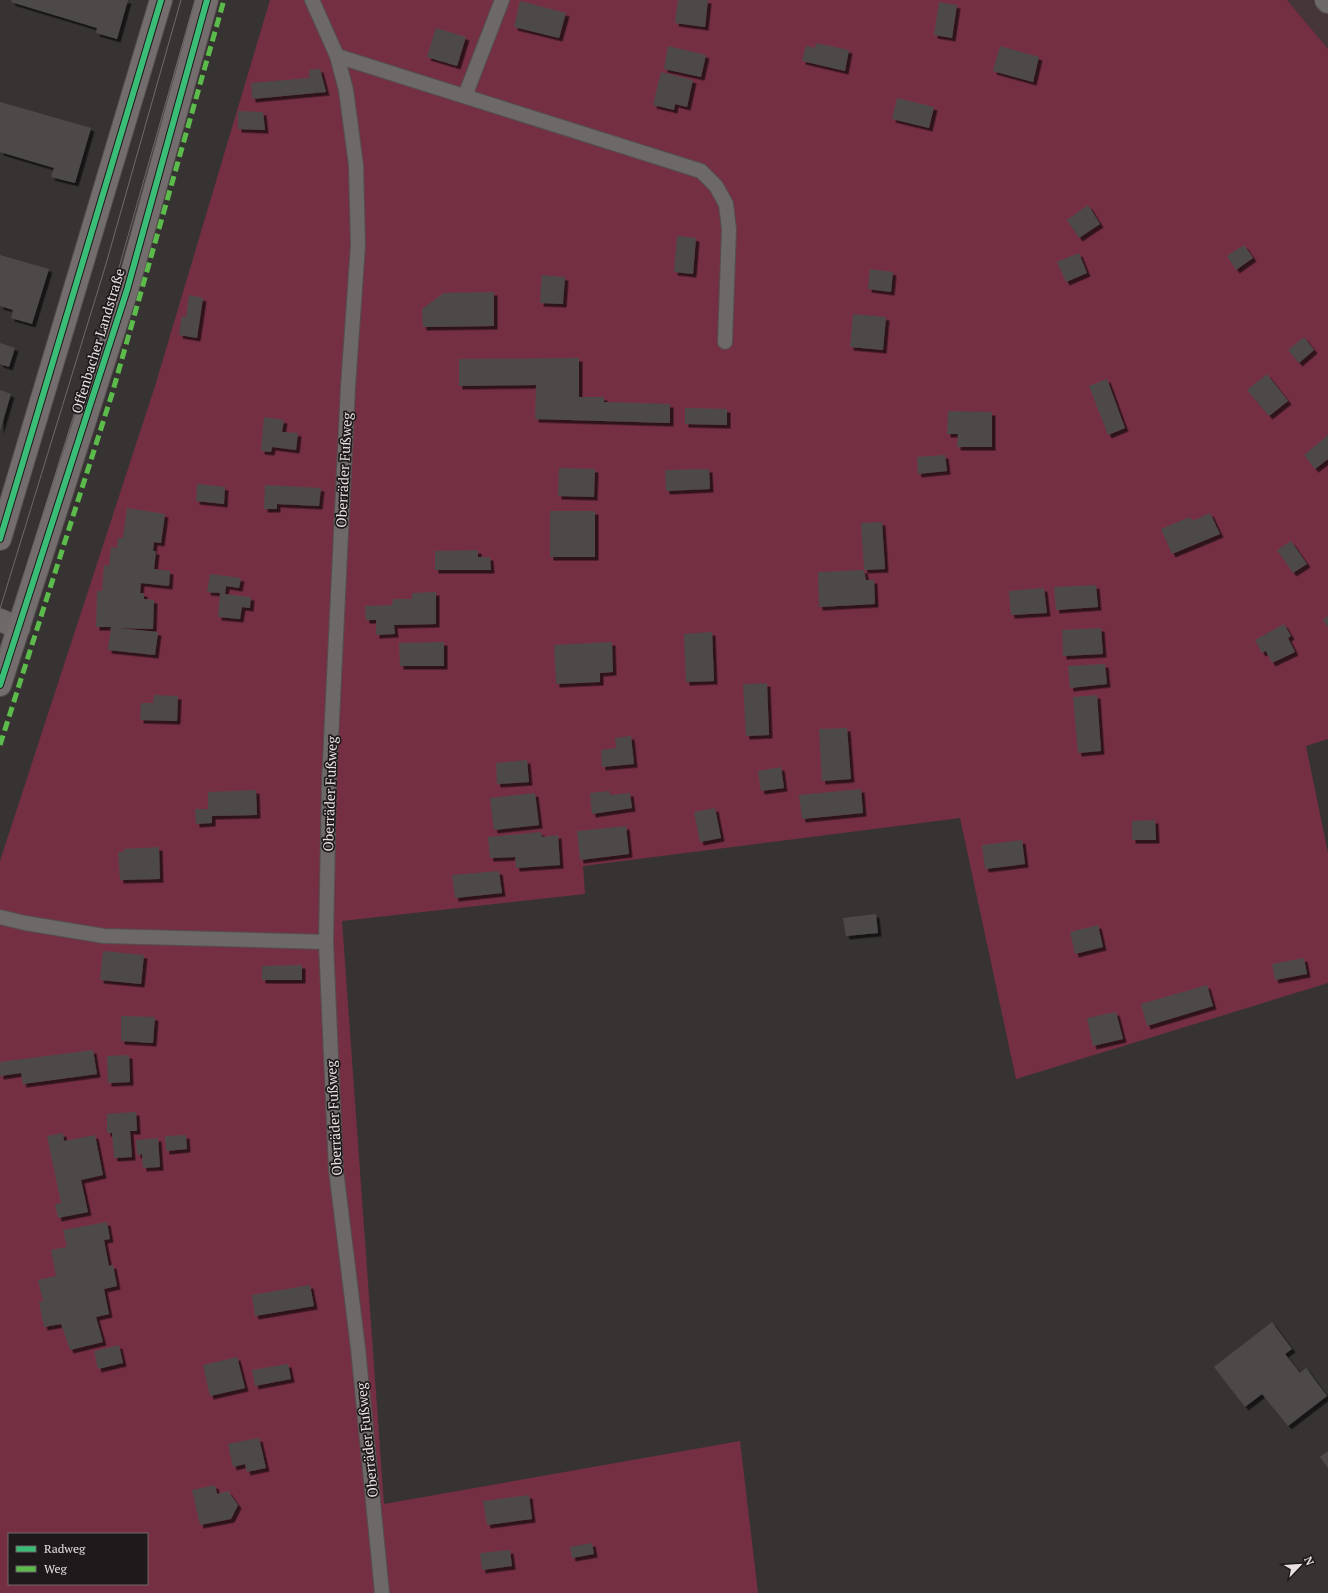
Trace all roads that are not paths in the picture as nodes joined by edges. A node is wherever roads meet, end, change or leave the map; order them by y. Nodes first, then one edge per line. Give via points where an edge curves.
1 (161, 0) edge
2 (207, 0) edge
3 (312, 0) edge
4 (502, 0) edge
5 (337, 56) junction
6 (465, 96) junction
7 (725, 342) dead end
8 (0, 539) edge
9 (10, 624) edge
10 (0, 685) edge
11 (0, 917) edge
12 (326, 942) junction
13 (382, 1593) edge

1 - 8 main road
2 - 9 main road, Offenbacher Landstraße via 127,290
3 - 5 lane, Oberräder Fußweg
4 - 6 lane
5 - 6 lane
5 - 12 lane, Oberräder Fußweg via 346,90 356,165 358,245 348,387 330,758
6 - 7 lane via 701,171 716,186 726,204 728,228
9 - 10 main road, Offenbacher Landstraße
11 - 12 lane via 104,936
12 - 13 lane, Oberräder Fußweg via 336,1170 358,1348

